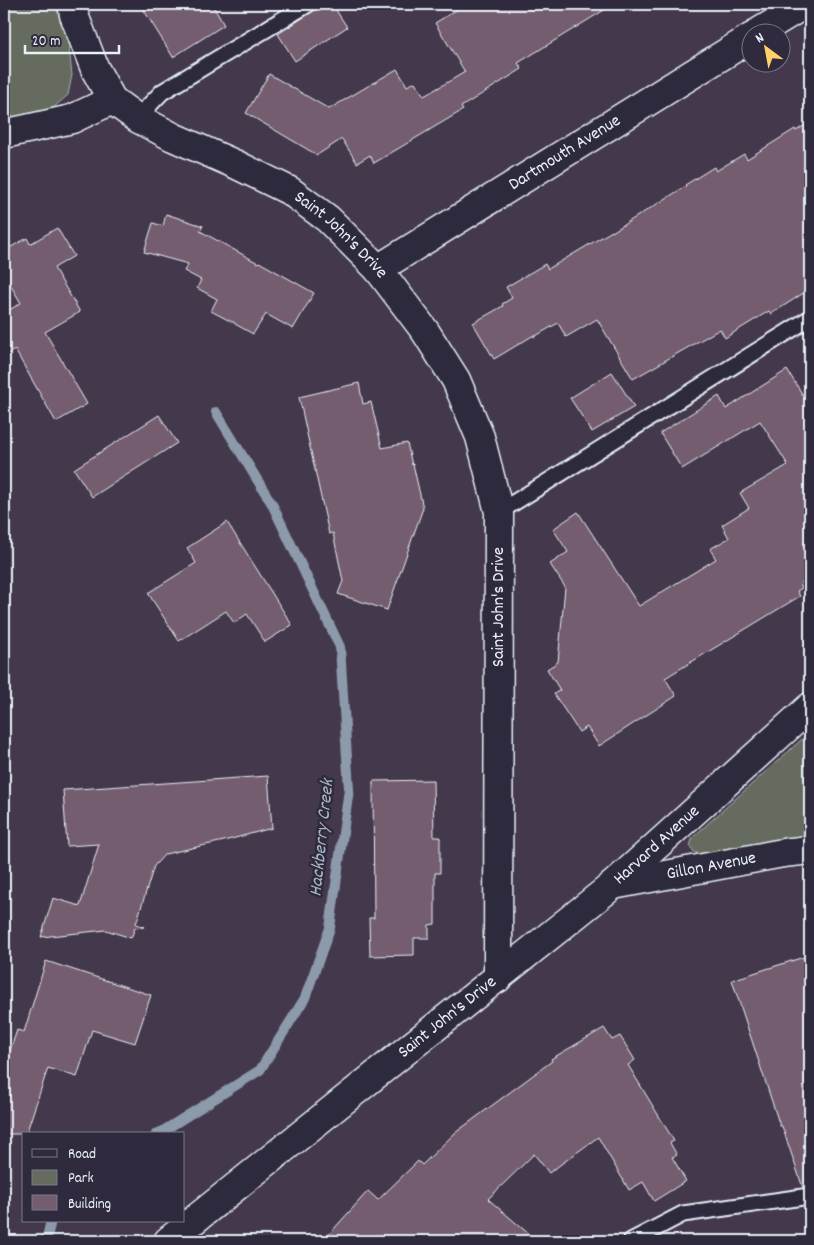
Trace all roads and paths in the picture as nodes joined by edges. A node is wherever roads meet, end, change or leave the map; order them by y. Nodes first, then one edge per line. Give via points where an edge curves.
1 (72, 4) edge
2 (308, 4) edge
3 (805, 4) edge
4 (775, 22) edge
5 (742, 43) edge
6 (112, 100) junction
7 (137, 118) junction
8 (4, 134) edge
9 (378, 269) junction
10 (810, 318) edge
11 (499, 512) junction
12 (810, 707) edge
13 (810, 850) edge
14 (613, 886) junction
15 (498, 978) junction
16 (810, 1196) edge
17 (168, 1241) edge
18 (631, 1241) edge

1 - 6 street, Saint John's Drive via 95,69
2 - 7 lane via 162,92
3 - 4 street
5 - 9 street, Dartmouth Avenue
6 - 7 street, Saint John's Drive
6 - 8 street via 72,119
7 - 9 street, Saint John's Drive via 290,192 328,219
9 - 11 street, Saint John's Drive via 425,331 456,380 480,437
10 - 11 lane
11 - 15 street, Saint John's Drive
12 - 14 street, Harvard Avenue
13 - 14 street, Gillon Avenue
14 - 15 street, Harvard Avenue
15 - 17 street, Saint John's Drive
16 - 18 lane via 683,1214

